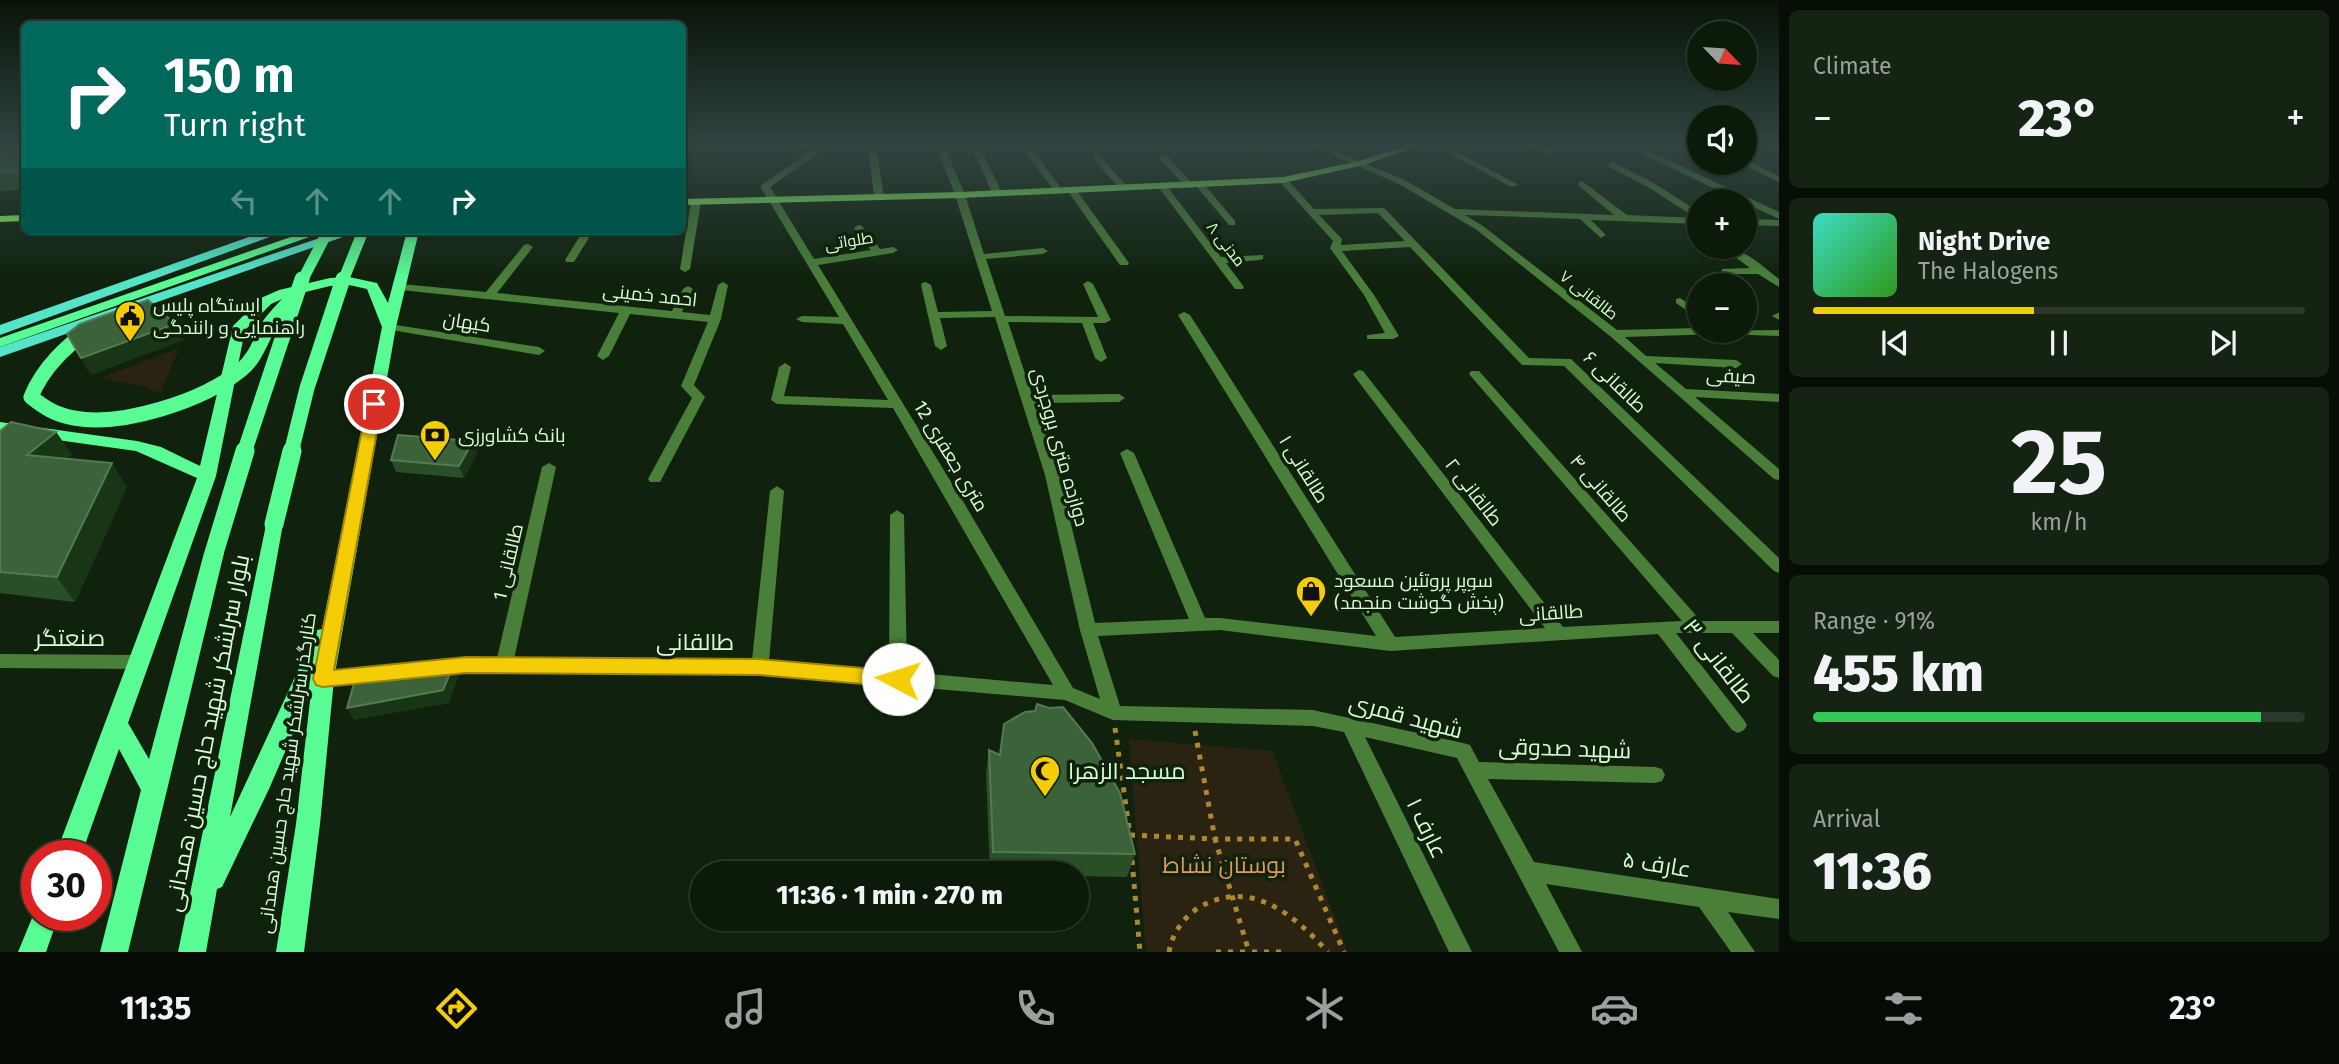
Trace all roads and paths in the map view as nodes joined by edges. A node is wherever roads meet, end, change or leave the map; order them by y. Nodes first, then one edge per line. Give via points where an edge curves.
1 (767, 189) edge
2 (878, 189) edge
3 (958, 189) edge
4 (995, 189) edge
5 (1087, 189) edge
6 (1165, 189) edge
7 (1199, 189) edge
8 (1292, 189) edge
9 (1415, 189) edge
10 (1589, 189) edge
11 (1657, 189) edge
12 (1724, 189) edge
13 (1058, 190) joint
14 (1072, 190) junction
15 (997, 193) junction
16 (960, 195) junction
17 (879, 197) junction
18 (772, 199) junction
19 (686, 202) edge
20 (696, 202) junction
21 (1312, 212) junction
22 (1453, 212) junction
23 (1687, 213) edge
24 (1779, 216) edge
25 (1583, 217) junction
26 (21, 218) edge
27 (1624, 218) junction
28 (0, 219) edge
29 (1687, 221) edge
30 (1757, 222) edge
31 (1232, 223) dead end
32 (1779, 223) edge
33 (859, 228) dead end
34 (268, 235) edge
35 (309, 235) edge
36 (326, 235) edge
37 (341, 235) edge
38 (361, 235) edge
39 (412, 235) edge
40 (586, 235) edge
41 (1601, 235) dead end
42 (1410, 241) junction
43 (528, 247) dead end
44 (1335, 248) junction
45 (892, 250) dead end
46 (1043, 251) dead end
47 (877, 252) junction
48 (980, 257) junction
49 (1259, 257) dead end
50 (1744, 259) edge
51 (570, 260) dead end
52 (1217, 260) junction
53 (810, 262) junction
54 (1124, 263) dead end
55 (685, 269) dead end
56 (1761, 271) junction
57 (1728, 273) edge
58 (1088, 284) dead end
59 (1779, 284) edge
60 (723, 285) dead end
61 (926, 285) dead end
62 (401, 287) junction
63 (1239, 287) dead end
64 (688, 289) dead end
65 (295, 296) junction
66 (489, 296) junction
67 (1680, 301) dead end
68 (1687, 307) edge
69 (626, 310) junction
70 (676, 314) junction
71 (933, 315) junction
72 (1184, 315) dead end
73 (1000, 317) junction
74 (102, 318) junction
75 (715, 319) junction
76 (802, 319) dead end
77 (1086, 320) junction
78 (846, 321) junction
79 (389, 327) junction
80 (0, 330) edge
81 (1687, 332) edge
82 (1757, 332) edge
83 (1763, 332) junction
84 (1779, 333) edge
85 (1614, 334) junction
86 (1371, 337) dead end
87 (0, 343) edge
88 (941, 346) dead end
89 (1779, 346) edge
90 (539, 351) dead end
91 (0, 352) edge
92 (603, 356) dead end
93 (1101, 358) dead end
94 (1643, 359) junction
95 (1736, 364) dead end
96 (785, 367) dead end
97 (1359, 374) dead end
98 (1475, 374) dead end
99 (1682, 393) junction
100 (1119, 398) dead end
101 (1779, 398) edge
102 (1027, 399) junction
103 (897, 404) junction
104 (0, 427) edge
105 (1127, 453) dead end
106 (549, 467) dead end
107 (208, 476) junction
108 (1779, 476) edge
109 (655, 479) dead end
110 (777, 491) dead end
111 (897, 515) dead end
112 (1779, 567) edge
113 (336, 609) junction
114 (1200, 625) junction
115 (1662, 627) junction
116 (1697, 627) junction
117 (1736, 627) junction
118 (1779, 627) edge
119 (1088, 630) junction
120 (1559, 634) junction
121 (1390, 644) junction
122 (0, 661) edge
123 (140, 662) junction
124 (504, 665) junction
125 (760, 667) junction
126 (1779, 671) edge
127 (323, 679) junction
128 (898, 679) junction
129 (1067, 693) junction
130 (1113, 713) junction
131 (1192, 715) junction
132 (117, 724) junction
133 (1738, 725) dead end
134 (1350, 726) junction
135 (1473, 770) junction
136 (1655, 775) dead end
137 (153, 789) junction
138 (1129, 835) junction
139 (1215, 839) junction
140 (74, 840) edge
141 (1527, 871) junction
142 (1232, 896) junction
143 (1705, 898) junction
144 (202, 900) junction
145 (1779, 909) edge
146 (40, 931) edge
147 (32, 952) edge
148 (114, 952) edge
149 (192, 952) edge
150 (290, 952) edge
151 (1140, 952) edge
152 (1169, 952) edge
153 (1216, 952) edge
154 (1249, 952) edge
155 (1286, 952) edge
156 (1328, 952) edge
157 (1344, 952) edge
158 (1461, 952) edge
159 (1571, 952) edge
160 (1744, 952) edge

1 - 18 street
2 - 17 street
3 - 16 street, دوازده متری بروجردی
4 - 15 street
5 - 14 main road
6 - 52 street, مدنی ۸
7 - 31 street
8 - 21 street
9 - 22 street, طالقانی ۷
10 - 27 street
11 - 23 street
12 - 24 street
13 - 14 main road
13 - 15 main road
14 - 54 street
15 - 16 main road
16 - 17 main road
16 - 48 street, دوازده متری بروجردی
17 - 18 main road
18 - 20 main road
18 - 53 street, 12 متری جعفری
19 - 20 main road
20 - 55 street
21 - 42 street, طالقانی ۶ via 1381,210
21 - 44 street via 1338,241
22 - 25 street
22 - 85 street, طالقانی ۷ via 1480,228
25 - 27 street
25 - 41 street
26 - 28 main road
27 - 29 street
30 - 32 street
33 - 47 street
34 - 80 highway
35 - 87 main road
36 - 65 main road, bridge
37 - 74 highway
38 - 144 main road, بلوار سرلشکر شهید حاج حسین همدانی, bridge via 307,388 274,524
39 - 62 main road, کنارگذر سرلشکر شهید حاج حسین همدانی
40 - 51 street
42 - 44 street
42 - 112 street, طالقانی ۶ via 1526,362 1567,362
43 - 66 street
44 - 86 street via 1393,336
45 - 47 street, طلواتی
46 - 48 street
47 - 53 street, طلواتی
48 - 73 street, دوازده متری بروجردی
49 - 52 street
50 - 56 street
52 - 63 street, مدنی ۸
53 - 78 street, 12 متری جعفری
56 - 57 street
56 - 59 street
58 - 77 street via 1105,320
60 - 75 street
61 - 71 street
62 - 66 street, احمد خمینی
62 - 79 main road, کنارگذر سرلشکر شهید حاج حسین همدانی
64 - 70 street
65 - 74 main road, bridge via 242,369 189,399 96,419 54,415 39,407 31,397 47,367
65 - 137 main road, بلوار سرلشکر شهید حاج حسین همدانی, bridge via 214,553
66 - 69 street, احمد خمینی
67 - 68 street
69 - 70 street, احمد خمینی
69 - 92 street
70 - 75 street, احمد خمینی
71 - 73 street
71 - 88 street
72 - 121 street, طالقانی ۱
73 - 77 street
73 - 102 street, دوازده متری بروجردی
74 - 91 highway
75 - 109 street, احمد خمینی via 687,386 699,397
76 - 78 street
77 - 93 street
78 - 103 street, 12 متری جعفری
79 - 90 street, کیهان
79 - 107 main road via 372,286 359,282 308,286 266,301 238,329
79 - 113 main road, کنارگذر سرلشکر شهید حاج حسین همدانی
81 - 85 street
82 - 83 street
83 - 84 street
83 - 89 street
85 - 94 street, طالقانی ۷
94 - 95 street
94 - 99 street, طالقانی ۷
96 - 103 street via 777,400
97 - 120 street, طالقانی ۲
98 - 116 street, طالقانی ۴
99 - 101 street, صیفی
99 - 108 street, طالقانی ۷
100 - 102 street
102 - 119 street, دوازده متری بروجردی via 1052,475
103 - 129 street, 12 متری جعفری
104 - 107 main road via 136,446
105 - 114 street
106 - 124 street, طالقانی 1
107 - 123 main road
110 - 125 street
111 - 128 street
113 - 127 main road, کنارگذر سرلشکر شهید حاج حسین همدانی
113 - 144 main road via 257,789
114 - 119 street, طالقانی
114 - 121 street, طالقانی
115 - 116 street, طالقانی
115 - 120 street, طالقانی
115 - 133 street, طالقانی ۳
116 - 117 street, طالقانی
117 - 118 street, طالقانی
117 - 126 street
119 - 130 street, دوازده متری بروجردی
120 - 121 street, طالقانی
122 - 123 street, صنعتگر
123 - 132 main road
124 - 125 street, طالقانی
124 - 127 street, طالقانی
125 - 128 street, طالقانی
127 - 150 main road, کنارگذر سرلشکر شهید حاج حسین همدانی
128 - 129 street, طالقانی
129 - 130 street
130 - 131 street, شهید قمری
130 - 138 path
131 - 134 street, شهید قمری via 1313,718
131 - 139 path
132 - 137 main road
132 - 140 main road
134 - 135 street, شهید قمری via 1463,751
134 - 158 street, عارف ۱
135 - 136 street, شهید صدوقی
135 - 141 street, شهید قمری
137 - 148 main road, بلوار سرلشکر شهید حاج حسین همدانی
138 - 139 path
138 - 151 path
139 - 142 path
139 - 157 path via 1295,839
141 - 143 street, عارف ۵
141 - 159 street, شهید قمری
142 - 152 path via 1214,899 1187,917
142 - 154 path
142 - 156 path via 1256,899 1285,911
143 - 145 street, عارف ۵
143 - 160 street
144 - 149 main road, بلوار سرلشکر شهید حاج حسین همدانی
146 - 147 main road
153 - 154 path
154 - 155 path

